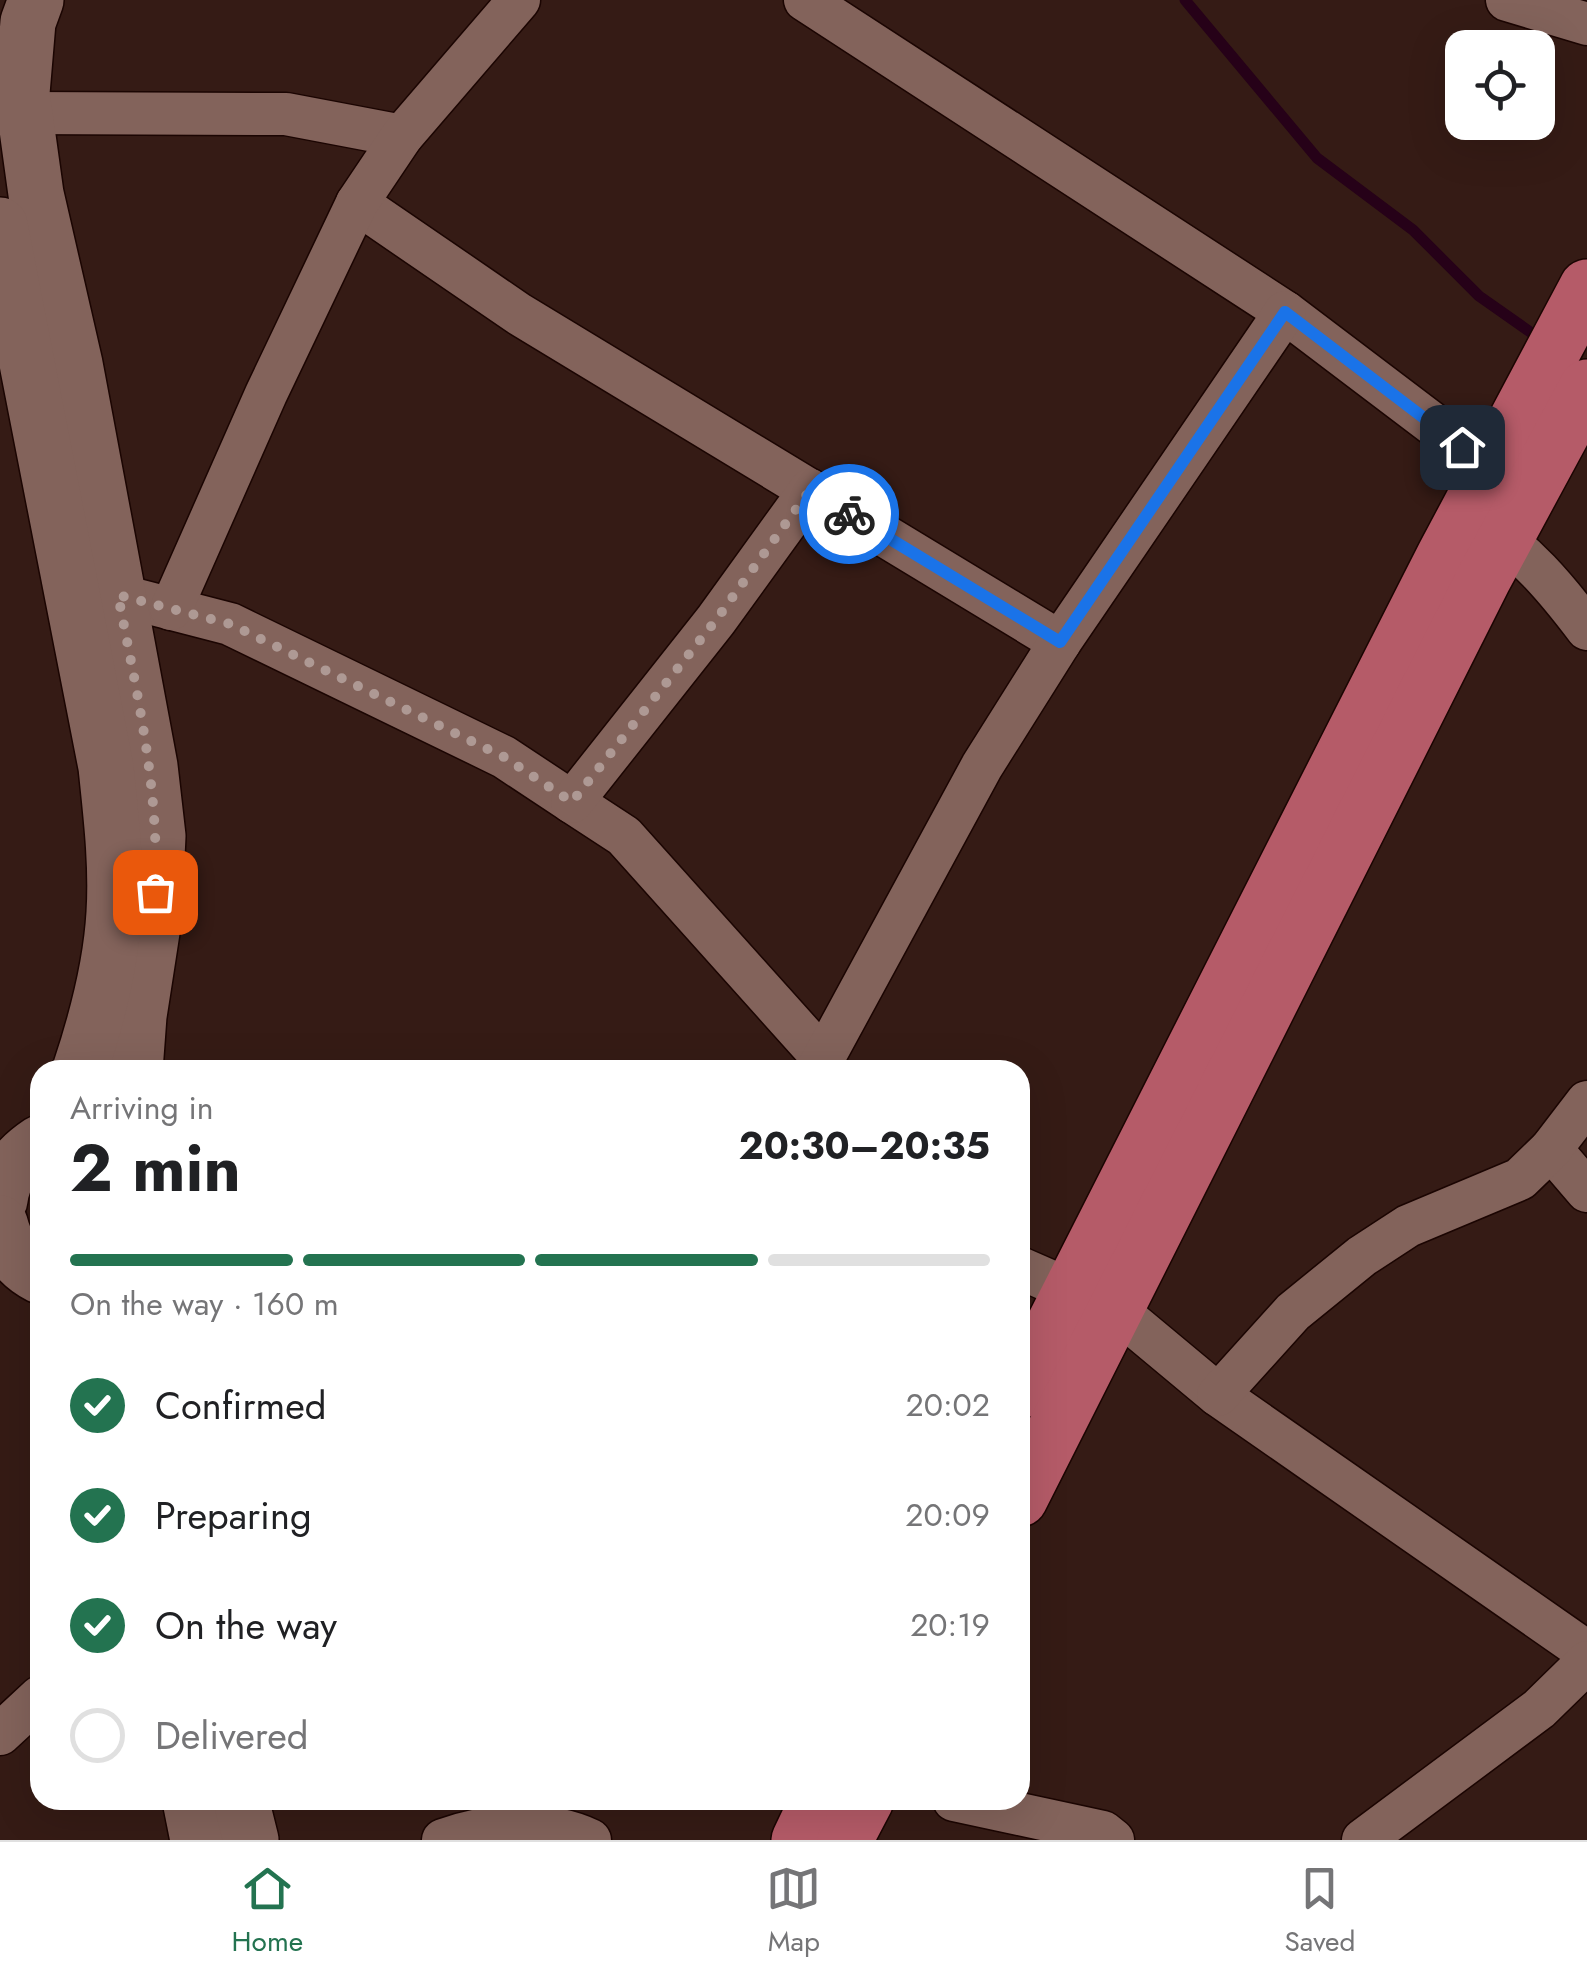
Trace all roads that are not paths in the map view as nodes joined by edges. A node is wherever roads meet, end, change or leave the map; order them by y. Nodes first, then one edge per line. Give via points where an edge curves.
1 (36, 0) edge
2 (519, 0) edge
3 (806, 0) edge
4 (1507, 0) edge
5 (1587, 24) edge
6 (25, 112) junction
7 (402, 136) junction
8 (357, 203) junction
9 (0, 225) edge
10 (1582, 296) edge
11 (1285, 312) junction
12 (1587, 386) edge
13 (1511, 481) junction
14 (810, 490) junction
15 (118, 595) junction
16 (171, 609) junction
17 (1587, 628) edge
18 (1060, 642) junction
19 (572, 802) junction
20 (83, 1060) edge
21 (135, 1060) edge
22 (817, 1060) edge
23 (822, 1060) edge
24 (1587, 1102) edge
25 (30, 1149) edge
26 (1551, 1149) junction
27 (1587, 1191) edge
28 (0, 1200) edge
29 (0, 1226) edge
30 (1030, 1272) edge
31 (25, 1279) edge
32 (1093, 1300) junction
33 (1030, 1379) edge
34 (1218, 1395) junction
35 (1030, 1472) edge
36 (1587, 1652) edge
37 (1587, 1662) edge
38 (30, 1707) edge
39 (0, 1734) edge
40 (813, 1810) edge
41 (861, 1810) edge
42 (1001, 1810) edge
43 (442, 1840) edge
44 (590, 1840) edge
45 (798, 1840) edge
46 (845, 1840) edge
47 (1113, 1840) edge
48 (1363, 1840) edge

1 - 6 street via 28,22
2 - 7 street
3 - 11 street
4 - 5 street
6 - 7 street via 286,114
6 - 15 street
7 - 8 street
8 - 14 street via 519,314
8 - 16 street
9 - 20 street via 106,767 113,837 108,968
10 - 13 main road
11 - 13 street
11 - 18 street
12 - 13 main road
13 - 17 street via 1548,577
13 - 32 main road
14 - 18 street
14 - 19 street
15 - 16 street
15 - 21 street via 158,836
16 - 19 street via 230,624 504,757
18 - 23 street via 982,766
19 - 22 street via 624,836
24 - 26 street
25 - 28 street via 9,1170
26 - 27 street
26 - 34 street via 1520,1178 1408,1226 1362,1256 1294,1312
29 - 31 street
30 - 32 street
32 - 33 main road
32 - 34 street
32 - 35 main road
34 - 36 street
37 - 48 street via 1539,1708
38 - 39 street
40 - 45 main road
41 - 46 main road
42 - 47 street via 1103,1832
43 - 44 street via 498,1827 539,1827

